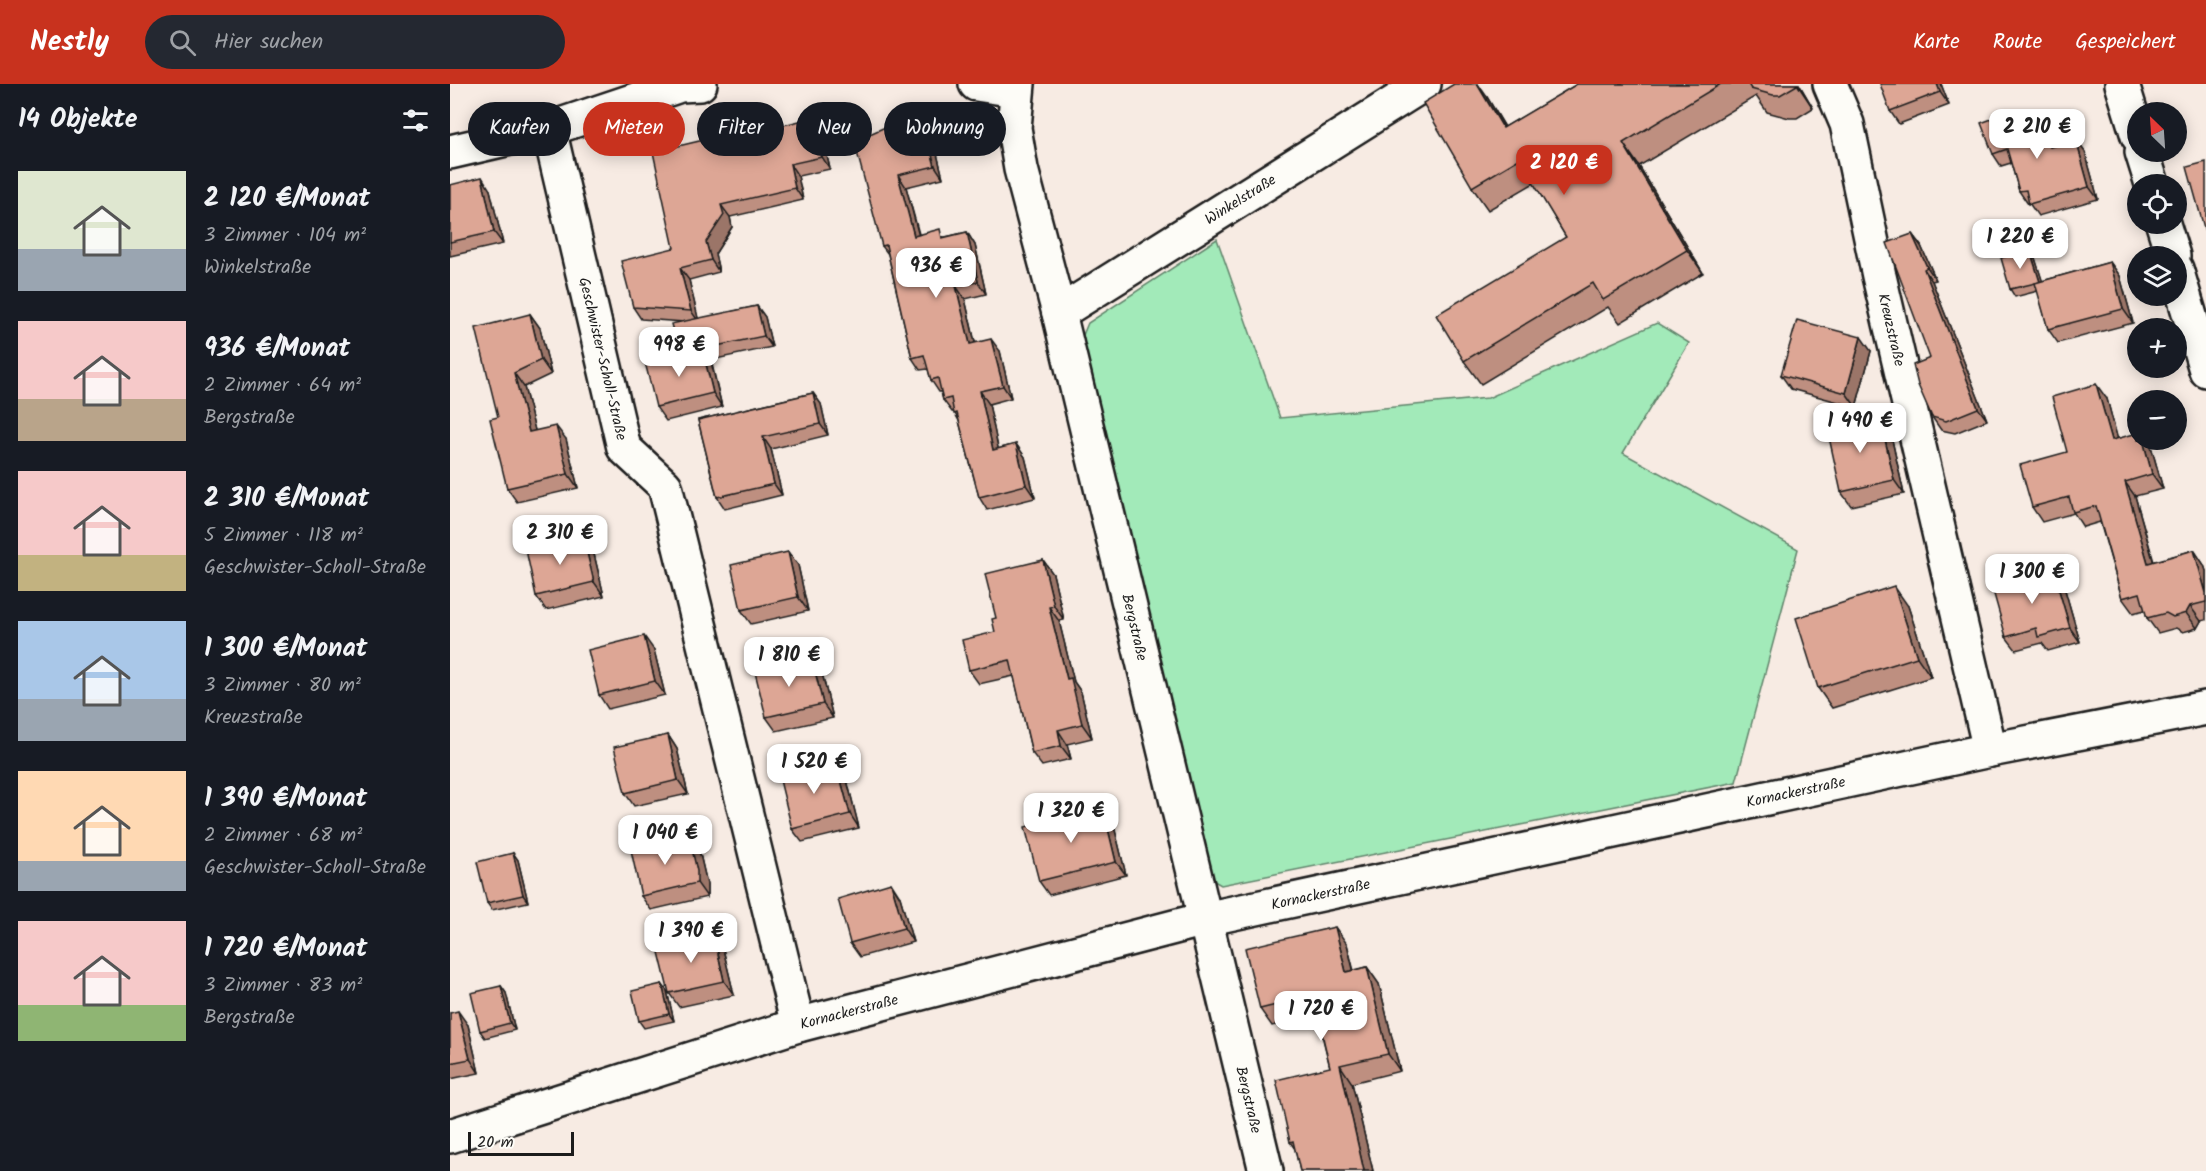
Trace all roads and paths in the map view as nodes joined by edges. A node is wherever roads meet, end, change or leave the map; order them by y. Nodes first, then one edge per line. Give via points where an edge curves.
1 (680, 84) edge
2 (700, 84) edge
3 (976, 84) edge
4 (1424, 84) edge
5 (1830, 84) edge
6 (2122, 84) edge
7 (1017, 87) edge
8 (2128, 102) edge
9 (571, 121) edge
10 (468, 148) edge
11 (450, 152) edge
12 (555, 156) edge
13 (2187, 306) edge
14 (1059, 313) junction
15 (2206, 370) edge
16 (2206, 708) edge
17 (1990, 750) junction
18 (1205, 919) junction
19 (798, 1024) junction
20 (450, 1136) edge
21 (1266, 1171) edge

1 - 2 street
1 - 9 street
3 - 7 street
4 - 14 street, Winkelstraße
5 - 17 street, Kreuzstraße via 1847,124
6 - 8 street
7 - 14 street, Bergstraße via 1014,128 1021,169
10 - 11 street
12 - 19 street, Geschwister-Scholl-Straße via 624,448 665,486
13 - 15 street
14 - 18 street, Bergstraße
16 - 17 street, Kornackerstraße
17 - 18 street, Kornackerstraße
18 - 19 street, Kornackerstraße
18 - 21 street, Bergstraße
19 - 20 street, Kornackerstraße

